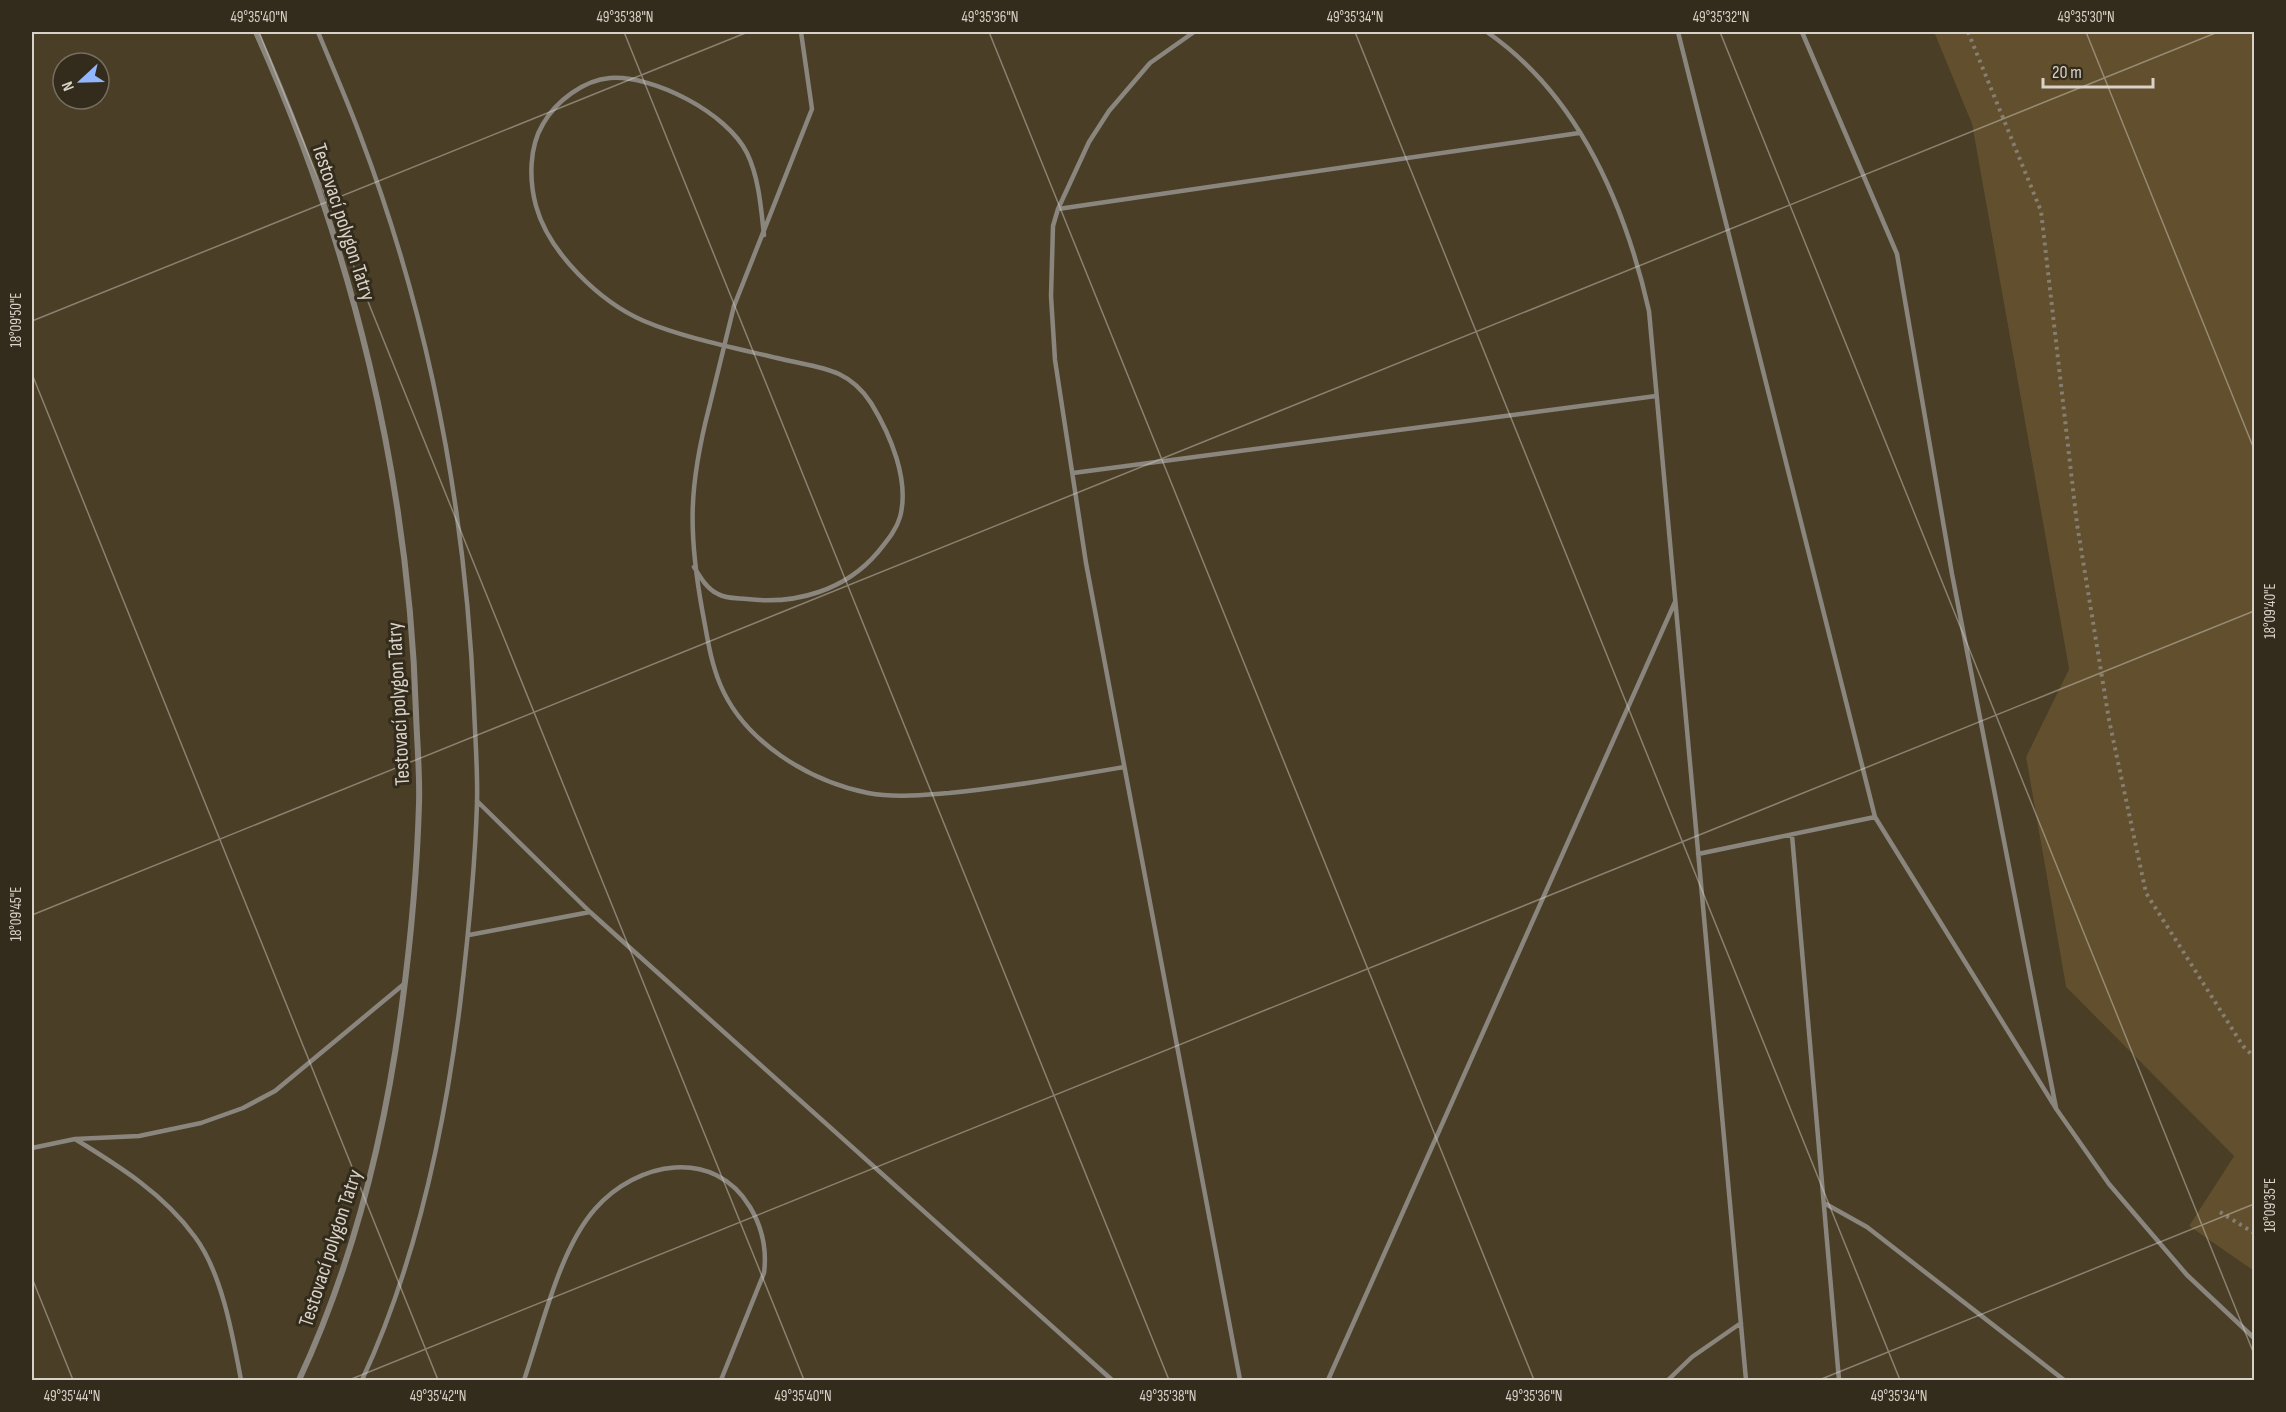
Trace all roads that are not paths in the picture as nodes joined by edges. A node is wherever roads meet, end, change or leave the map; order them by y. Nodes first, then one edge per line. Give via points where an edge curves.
1 (256, 32) edge
2 (318, 32) edge
3 (801, 32) edge
4 (1194, 32) edge
5 (1487, 32) edge
6 (1678, 32) edge
7 (1802, 32) edge
8 (1579, 133) junction
9 (1058, 209) junction
10 (764, 236) junction
11 (1656, 396) junction
12 (1073, 473) junction
13 (694, 567) junction
14 (1675, 601) junction
15 (1124, 767) junction
16 (477, 801) junction
17 (1875, 817) junction
18 (1792, 835) junction
19 (1698, 854) junction
20 (590, 912) junction
21 (469, 935) junction
22 (405, 983) junction
23 (2057, 1110) junction
24 (75, 1139) junction
25 (32, 1148) edge
26 (1824, 1203) junction
27 (1741, 1323) junction
28 (2254, 1338) edge
29 (241, 1380) edge
30 (299, 1380) edge
31 (362, 1380) edge
32 (524, 1380) edge
33 (721, 1380) edge
34 (1112, 1380) edge
35 (1240, 1380) edge
36 (1328, 1380) edge
37 (1668, 1380) edge
38 (1746, 1380) edge
39 (1839, 1380) edge
40 (2064, 1380) edge

1 - 22 street, Testovací polygon Tatry via 307,156 348,282 381,411 403,537 415,670 420,800
2 - 16 lane via 365,147 403,266 437,399 460,530 472,666
3 - 10 lane via 812,109
4 - 9 lane via 1150,63 1109,111 1089,142
5 - 8 lane via 1530,67
6 - 17 lane
7 - 23 lane via 1897,254 1952,574
8 - 9 lane
8 - 11 lane via 1609,186 1631,242 1649,311
9 - 12 lane via 1052,244 1051,296 1055,360
10 - 13 lane, bridge via 734,306 700,441 691,501
10 - 13 lane via 754,174 741,143 699,107 648,81 623,77 600,79 584,86 554,109 538,132 532,165 539,217 554,247 593,286 648,323 849,377 869,401 893,447 902,493 900,519 869,562 847,580 803,597 756,600 718,594
11 - 12 lane
11 - 14 lane
12 - 15 lane
13 - 15 lane via 711,659 734,708 777,753 836,784 902,797 1015,787
14 - 19 lane
14 - 36 lane
15 - 35 lane
16 - 20 lane
16 - 21 lane
17 - 18 lane
17 - 23 lane
18 - 19 lane
18 - 26 lane
19 - 27 lane
20 - 21 lane
20 - 34 lane
21 - 31 lane via 453,1062 422,1215
22 - 24 lane via 275,1091 243,1108 201,1123 139,1136
22 - 30 street, Testovací polygon Tatry via 396,1052 366,1200 319,1338
23 - 28 lane via 2153,1238 2216,1305
24 - 25 lane
24 - 29 lane via 127,1170 196,1238 214,1275
26 - 39 lane
26 - 40 lane via 1867,1227
27 - 37 lane via 1692,1357
27 - 38 lane
32 - 33 lane via 568,1250 580,1227 618,1188 644,1176 681,1167 705,1169 733,1186 757,1219 763,1238 764,1273

